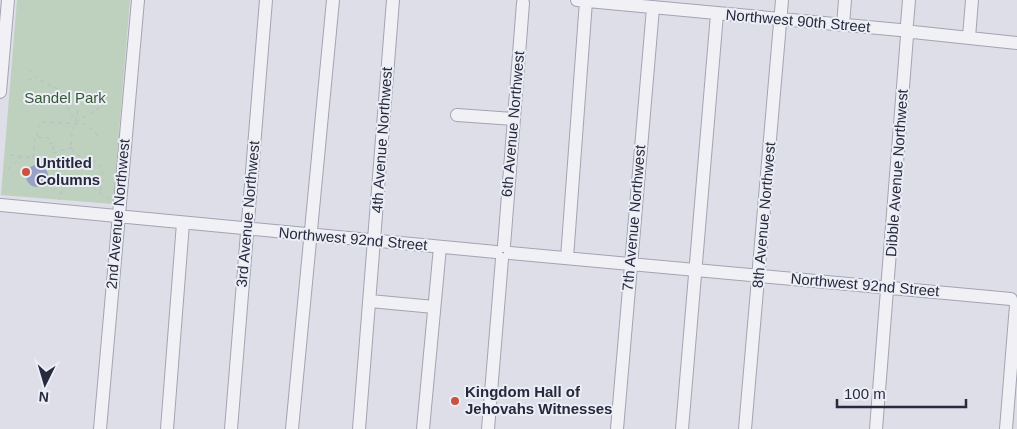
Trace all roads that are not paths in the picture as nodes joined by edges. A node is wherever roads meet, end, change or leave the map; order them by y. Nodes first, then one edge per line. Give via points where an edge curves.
1 (8, 0) edge
2 (138, 0) edge
3 (266, 0) edge
4 (333, 0) edge
5 (393, 0) edge
6 (581, 0) edge
7 (782, 0) edge
8 (845, 0) edge
9 (909, 0) edge
10 (972, 0) edge
11 (524, 1) edge
12 (654, 8) junction
13 (717, 14) junction
14 (781, 20) junction
15 (843, 24) junction
16 (907, 30) junction
17 (969, 37) junction
18 (1017, 43) edge
19 (0, 92) edge
20 (457, 115) dead end
21 (514, 119) junction
22 (0, 204) edge
23 (116, 212) junction
24 (183, 224) junction
25 (247, 229) junction
26 (310, 235) junction
27 (375, 241) junction
28 (440, 247) junction
29 (503, 252) junction
30 (567, 258) junction
31 (630, 264) junction
32 (695, 270) junction
33 (759, 276) junction
34 (888, 288) junction
35 (370, 301) junction
36 (1015, 301) edge
37 (434, 307) junction
38 (100, 429) edge
39 (168, 429) edge
40 (230, 429) edge
41 (292, 429) edge
42 (359, 429) edge
43 (423, 429) edge
44 (488, 429) edge
45 (617, 429) edge
46 (682, 429) edge
47 (746, 429) edge
48 (876, 429) edge
49 (1006, 429) edge

1 - 19 street
2 - 23 street, 2nd Avenue Northwest
3 - 25 street, 3rd Avenue Northwest
4 - 26 street
5 - 27 street, 4th Avenue Northwest
6 - 12 street, Northwest 90th Street
6 - 30 street
7 - 14 street, 8th Avenue Northwest
8 - 15 street
9 - 16 street, Dibble Avenue Northwest
10 - 17 street
11 - 21 street, 6th Avenue Northwest
12 - 13 street, Northwest 90th Street
12 - 31 street, 7th Avenue Northwest
13 - 14 street, Northwest 90th Street
13 - 32 street
14 - 15 street, Northwest 90th Street
14 - 33 street, 8th Avenue Northwest
15 - 16 street, Northwest 90th Street
16 - 17 street, Northwest 90th Street
16 - 34 street, Dibble Avenue Northwest
17 - 18 street, Northwest 90th Street
20 - 21 street
21 - 29 street, 6th Avenue Northwest
22 - 23 street, Northwest 92nd Street
23 - 24 street, Northwest 92nd Street
23 - 38 street, 2nd Avenue Northwest
24 - 25 street, Northwest 92nd Street
24 - 39 street
25 - 26 street, Northwest 92nd Street
25 - 40 street, 3rd Avenue Northwest
26 - 27 street, Northwest 92nd Street
26 - 41 street
27 - 28 street, Northwest 92nd Street
27 - 35 street, 4th Avenue Northwest
28 - 29 street, Northwest 92nd Street
28 - 37 street
29 - 30 street, Northwest 92nd Street
29 - 44 street, 6th Avenue Northwest
30 - 31 street, Northwest 92nd Street
31 - 32 street, Northwest 92nd Street
31 - 45 street, 7th Avenue Northwest
32 - 33 street, Northwest 92nd Street
32 - 46 street
33 - 34 street, Northwest 92nd Street
33 - 47 street, 8th Avenue Northwest
34 - 36 street, Northwest 92nd Street
34 - 48 street, Dibble Avenue Northwest
35 - 37 street
35 - 42 street, 4th Avenue Northwest
36 - 49 street
37 - 43 street

